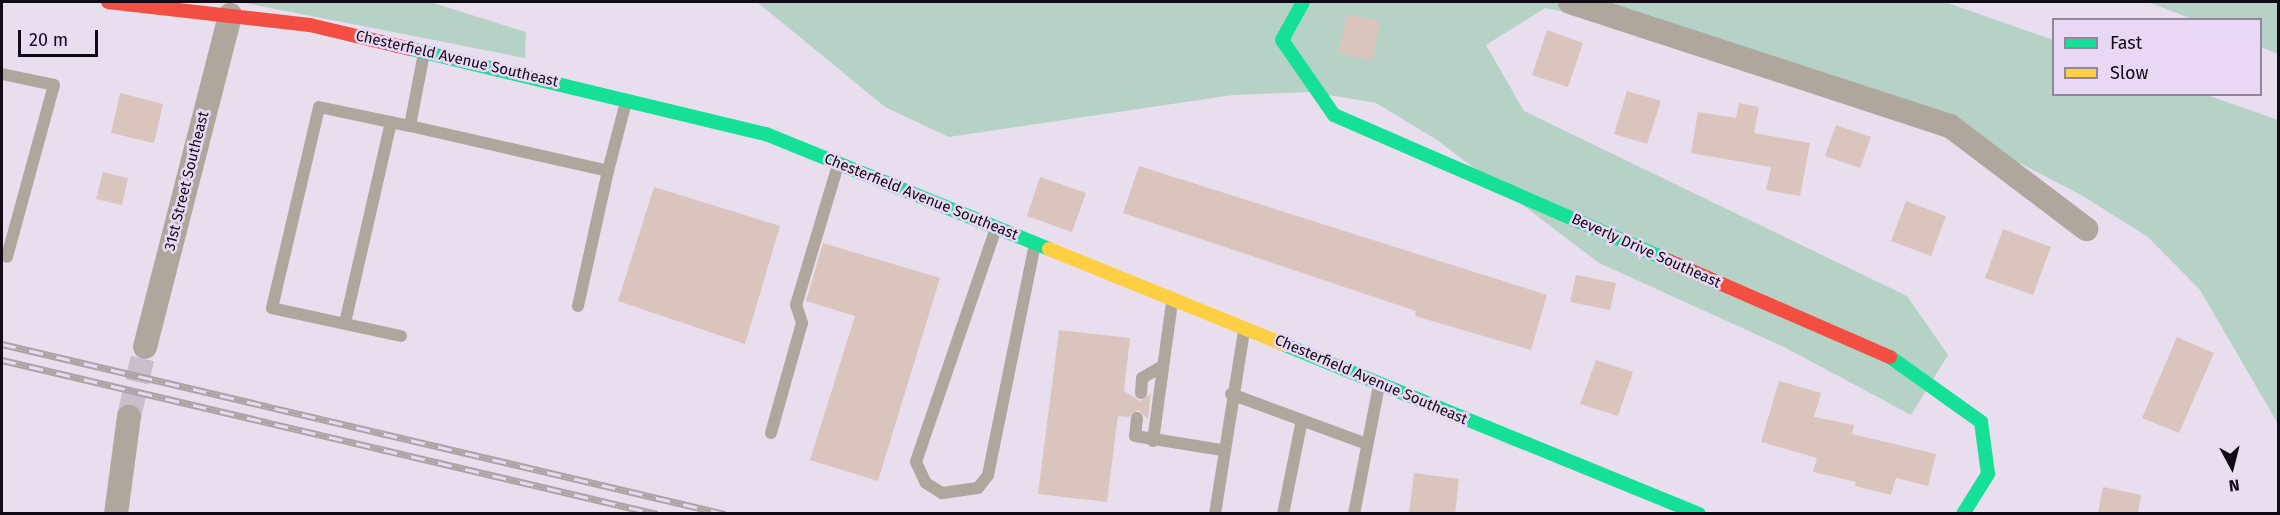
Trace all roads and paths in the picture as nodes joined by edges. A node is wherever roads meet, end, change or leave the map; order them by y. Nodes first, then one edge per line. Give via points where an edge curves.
1 (108, 2) edge
2 (1303, 2) edge
3 (1570, 2) edge
4 (230, 15) junction
5 (425, 51) junction
6 (2, 74) edge
7 (626, 100) junction
8 (391, 122) junction
9 (410, 126) junction
10 (838, 163) junction
11 (608, 171) junction
12 (996, 227) junction
13 (2086, 229) dead end
14 (1035, 243) junction
15 (7, 258) dead end
16 (1173, 296) junction
17 (578, 306) dead end
18 (345, 323) junction
19 (1245, 327) junction
20 (401, 336) dead end
21 (145, 347) tunnel mouth
22 (1163, 366) junction
23 (1379, 384) junction
24 (1141, 393) dead end
25 (1232, 394) junction
26 (129, 417) tunnel mouth
27 (1137, 418) dead end
28 (1302, 420) junction
29 (771, 434) dead end
30 (1153, 441) junction
31 (1367, 444) junction
32 (1221, 450) junction
33 (116, 513) edge
34 (1215, 513) edge
35 (1283, 513) edge
36 (1354, 513) edge
37 (1700, 513) edge
38 (1964, 513) edge

1 - 4 street, Chesterfield Avenue Southeast
2 - 38 street, Beverly Drive Southeast via 1282,40 1334,115 1899,361 1981,422 1988,474
3 - 13 street via 1950,126
4 - 5 street, Chesterfield Avenue Southeast via 310,25
4 - 21 street, 31st Street Southeast
5 - 7 street, Chesterfield Avenue Southeast
5 - 9 lane
6 - 15 lane via 54,85
7 - 10 street, Chesterfield Avenue Southeast via 766,134
7 - 11 lane
8 - 9 lane
8 - 18 lane
8 - 18 lane via 319,107 272,308
9 - 11 lane
10 - 12 street, Chesterfield Avenue Southeast
10 - 29 lane via 796,305 802,323
11 - 17 lane
12 - 14 street, Chesterfield Avenue Southeast
12 - 14 lane via 916,462 926,483 942,493 978,488 988,475
14 - 16 street, Chesterfield Avenue Southeast
16 - 19 street, Chesterfield Avenue Southeast
16 - 22 lane
18 - 20 lane
19 - 23 street, Chesterfield Avenue Southeast
19 - 25 lane
22 - 24 lane via 1142,378
22 - 30 lane
23 - 31 lane
23 - 37 street, Chesterfield Avenue Southeast
25 - 28 lane
25 - 32 lane
26 - 33 street
27 - 30 lane via 1135,436
28 - 31 lane
28 - 35 lane
30 - 32 lane
31 - 36 lane
32 - 34 lane

